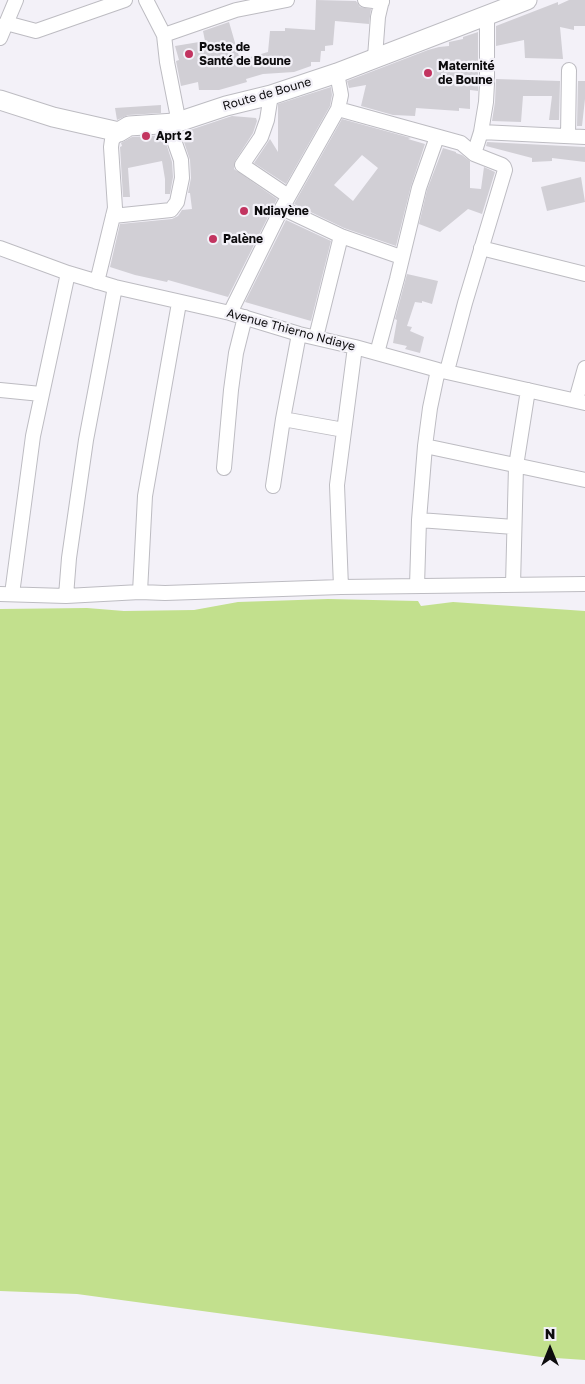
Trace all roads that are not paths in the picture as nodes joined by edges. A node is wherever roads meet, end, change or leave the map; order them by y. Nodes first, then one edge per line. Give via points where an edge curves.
1 (16, 0) edge
2 (125, 0) edge
3 (146, 0) edge
4 (287, 0) edge
5 (365, 0) edge
6 (527, 0) edge
7 (382, 1) edge
8 (236, 5) edge
9 (487, 16) junction
10 (6, 23) junction
11 (164, 35) junction
12 (0, 38) edge
13 (375, 57) junction
14 (569, 70) dead end
15 (337, 72) junction
16 (271, 94) junction
17 (0, 100) edge
18 (0, 105) edge
19 (338, 109) junction
20 (175, 123) junction
21 (119, 132) junction
22 (481, 132) junction
23 (568, 136) junction
24 (437, 137) junction
25 (585, 137) edge
26 (474, 154) junction
27 (285, 202) junction
28 (113, 216) junction
29 (340, 236) junction
30 (0, 248) edge
31 (481, 248) junction
32 (401, 257) junction
33 (68, 273) junction
34 (585, 274) edge
35 (97, 282) junction
36 (115, 287) junction
37 (179, 303) junction
38 (230, 314) junction
39 (245, 318) junction
40 (299, 334) junction
41 (316, 337) junction
42 (355, 347) junction
43 (377, 353) junction
44 (585, 368) edge
45 (443, 370) junction
46 (0, 390) edge
47 (528, 390) junction
48 (41, 394) junction
49 (580, 402) edge
50 (283, 419) junction
51 (344, 430) junction
52 (425, 446) junction
53 (516, 466) junction
54 (224, 468) dead end
55 (585, 480) edge
56 (273, 486) dead end
57 (419, 520) junction
58 (514, 527) junction
59 (585, 584) edge
60 (513, 585) junction
61 (417, 586) junction
62 (341, 587) junction
63 (140, 592) junction
64 (6, 594) edge
65 (66, 596) junction

1 - 10 street
2 - 10 street via 36,31
3 - 11 street
4 - 8 street
5 - 7 street
6 - 9 street, Route de Boune
7 - 13 street
8 - 11 street
9 - 13 street, Route de Boune
9 - 22 street via 487,83
10 - 12 street
11 - 20 street via 177,113
13 - 15 street, Route de Boune
14 - 23 street
15 - 16 street, Route de Boune
15 - 19 street via 341,95
16 - 20 street, Route de Boune
16 - 27 street via 261,137 242,165
17 - 18 street
17 - 21 street, Route de Boune via 53,117
19 - 24 street
19 - 27 street
20 - 21 street, Route de Boune via 129,126
20 - 28 street via 175,143 182,178 176,206 167,211
21 - 28 street via 111,147
22 - 23 street
22 - 26 street
23 - 25 street
24 - 26 street via 460,143
24 - 32 street via 419,188
26 - 31 street via 502,165 504,170
27 - 29 street
27 - 38 street
28 - 35 street
29 - 32 street
29 - 41 street
30 - 33 street, Avenue Thierno Ndiaye
31 - 34 street
31 - 45 street
32 - 43 street
33 - 35 street, Avenue Thierno Ndiaye
33 - 48 street
35 - 36 street, Avenue Thierno Ndiaye
36 - 37 street, Avenue Thierno Ndiaye
36 - 65 street via 86,440
37 - 38 street, Avenue Thierno Ndiaye
37 - 63 street via 145,496
38 - 39 street, Avenue Thierno Ndiaye
39 - 40 street, Avenue Thierno Ndiaye
39 - 54 street via 234,372
40 - 41 street, Avenue Thierno Ndiaye
40 - 50 street
41 - 42 street, Avenue Thierno Ndiaye
42 - 43 street, Avenue Thierno Ndiaye
42 - 51 street
43 - 45 street, Avenue Thierno Ndiaye
44 - 49 street
45 - 47 street, Avenue Thierno Ndiaye
45 - 52 street via 430,408
46 - 48 street
47 - 49 street, Avenue Thierno Ndiaye
47 - 53 street
48 - 64 street
50 - 51 street
50 - 56 street
51 - 62 street via 337,485
52 - 53 street
52 - 57 street
53 - 55 street
53 - 58 street
57 - 58 street
57 - 61 street
58 - 60 street
59 - 60 street
60 - 61 street
61 - 62 street
62 - 63 street
63 - 65 street
64 - 65 street

